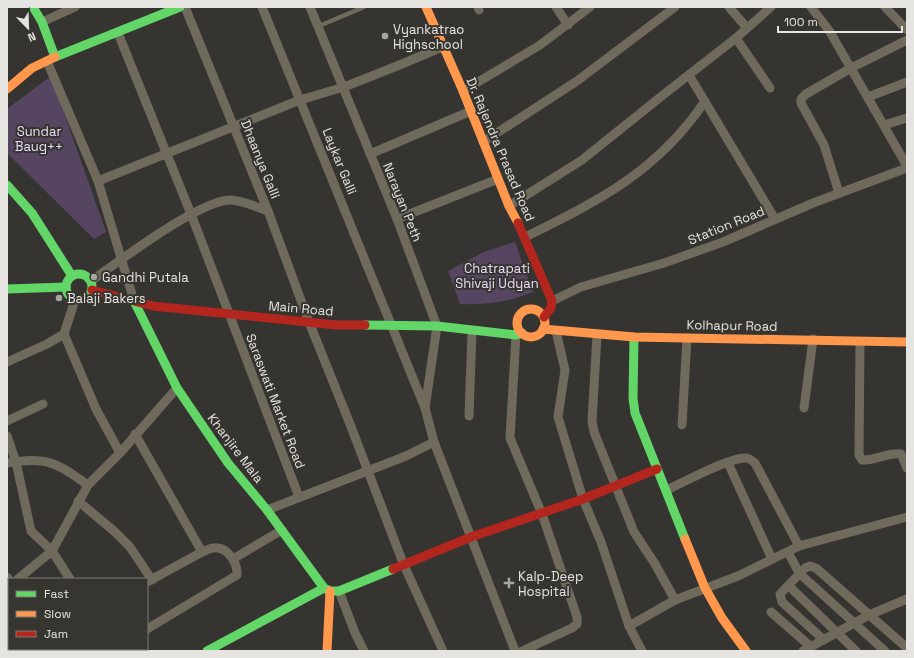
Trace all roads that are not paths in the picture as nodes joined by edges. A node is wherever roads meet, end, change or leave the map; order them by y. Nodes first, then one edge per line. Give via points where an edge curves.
1 (33, 7) edge
2 (75, 7) edge
3 (180, 7) edge
4 (185, 7) edge
5 (262, 7) edge
6 (310, 7) edge
7 (364, 7) edge
8 (426, 7) edge
9 (556, 7) edge
10 (590, 7) edge
11 (675, 7) edge
12 (729, 7) edge
13 (772, 7) edge
14 (811, 7) edge
15 (885, 7) edge
16 (42, 22) junction
17 (568, 25) junction
18 (319, 26) junction
19 (747, 28) junction
20 (907, 30) edge
21 (118, 33) junction
22 (736, 38) junction
23 (907, 40) edge
24 (442, 47) junction
25 (51, 59) junction
26 (851, 68) junction
27 (689, 75) junction
28 (907, 82) edge
29 (344, 87) junction
30 (770, 88) dead end
31 (7, 89) edge
32 (463, 91) junction
33 (868, 97) junction
34 (300, 100) junction
35 (705, 101) junction
36 (471, 111) junction
37 (907, 118) edge
38 (884, 125) junction
39 (234, 127) junction
40 (483, 142) junction
41 (167, 153) junction
42 (370, 154) junction
43 (907, 167) edge
44 (498, 179) junction
45 (98, 181) junction
46 (7, 185) edge
47 (839, 193) junction
48 (509, 206) junction
49 (268, 211) junction
50 (191, 214) junction
51 (397, 219) junction
52 (775, 219) junction
53 (525, 237) junction
54 (121, 259) junction
55 (72, 276) junction
56 (91, 285) junction
57 (66, 287) junction
58 (7, 289) edge
59 (75, 300) junction
60 (134, 301) junction
61 (552, 301) junction
62 (229, 314) junction
63 (544, 318) junction
64 (309, 322) junction
65 (392, 326) junction
66 (437, 326) junction
67 (544, 329) junction
68 (472, 331) junction
69 (556, 331) junction
70 (64, 334) junction
71 (516, 334) junction
72 (597, 335) junction
73 (634, 337) junction
74 (687, 338) junction
75 (813, 339) junction
76 (860, 342) junction
77 (907, 342) edge
78 (7, 362) edge
79 (177, 388) junction
80 (42, 404) dead end
81 (425, 408) junction
82 (804, 408) dead end
83 (469, 416) dead end
84 (7, 421) edge
85 (682, 425) dead end
86 (134, 434) junction
87 (7, 436) edge
88 (434, 442) junction
89 (120, 453) junction
90 (12, 462) edge
91 (728, 462) junction
92 (907, 468) edge
93 (657, 469) junction
94 (368, 470) junction
95 (88, 485) junction
96 (616, 487) junction
97 (667, 490) junction
98 (299, 497) junction
99 (583, 500) junction
100 (78, 501) junction
101 (267, 510) junction
102 (542, 514) junction
103 (907, 517) edge
104 (282, 530) junction
105 (471, 537) junction
106 (799, 546) junction
107 (52, 551) junction
108 (202, 552) junction
109 (788, 552) junction
110 (233, 559) junction
111 (772, 559) junction
112 (403, 563) junction
113 (799, 573) junction
114 (19, 578) edge
115 (69, 578) edge
116 (147, 578) edge
117 (149, 581) edge
118 (789, 586) junction
119 (705, 588) junction
120 (331, 590) junction
121 (907, 599) edge
122 (675, 600) junction
123 (771, 612) dead end
124 (869, 614) junction
125 (854, 623) junction
126 (629, 626) junction
127 (148, 628) edge
128 (836, 633) junction
129 (824, 640) junction
130 (907, 648) edge
131 (807, 649) edge
132 (206, 651) edge
133 (327, 651) edge
134 (364, 651) edge
135 (443, 651) edge
136 (515, 651) edge
137 (522, 651) edge
138 (642, 651) edge
139 (746, 651) edge
140 (856, 651) edge
141 (885, 651) edge

1 - 16 main road
2 - 16 street
3 - 21 main road
4 - 39 street, Dhaanya Galli
5 - 34 street, Laykar Galli
6 - 18 street, Narayan Peth
7 - 18 lane
8 - 24 main road, Dr. Rajendra Prasad Road
9 - 17 street
10 - 17 street
11 - 40 street via 576,81
12 - 19 street
13 - 19 street
14 - 26 street via 830,32
15 - 20 street
16 - 25 main road
17 - 32 street via 540,45
18 - 29 street, Narayan Peth
19 - 22 street
21 - 25 main road
21 - 41 street, Saraswati Market Road
22 - 27 street
22 - 30 street
23 - 26 street
24 - 29 street
24 - 32 main road, Dr. Rajendra Prasad Road
25 - 31 main road via 32,68
25 - 45 street
26 - 33 street
26 - 47 street via 801,99 824,145
27 - 35 street
27 - 48 street via 582,160
28 - 33 street
29 - 34 street
29 - 42 street, Narayan Peth
32 - 36 main road, Dr. Rajendra Prasad Road
33 - 38 street
34 - 39 street
34 - 65 street, Laykar Galli
35 - 52 street
35 - 53 street via 672,143 633,178 597,201
36 - 40 main road, Dr. Rajendra Prasad Road
36 - 42 street
37 - 38 street
38 - 43 street
39 - 41 street
39 - 49 street, Dhaanya Galli
40 - 44 main road, Dr. Rajendra Prasad Road
41 - 45 street
41 - 50 street, Saraswati Market Road
42 - 51 street, Narayan Peth
43 - 47 street, Station Road
44 - 48 main road, Dr. Rajendra Prasad Road
44 - 51 street
45 - 54 street
46 - 55 main road via 32,214
47 - 52 street, Station Road
48 - 53 main road, Dr. Rajendra Prasad Road
49 - 50 street via 229,200
49 - 64 street, Dhaanya Galli
50 - 54 street
50 - 62 street, Saraswati Market Road
51 - 66 street, Narayan Peth
52 - 61 street, Station Road via 723,242 664,263 581,287
53 - 61 main road, Dr. Rajendra Prasad Road
54 - 56 street
54 - 60 street
55 - 56 main road via 80,274 88,278
55 - 57 main road
56 - 59 main road via 88,297
56 - 60 main road, Main Road
57 - 58 main road
57 - 59 main road via 68,295
59 - 70 street
60 - 62 main road, Main Road via 153,306
60 - 79 main road, Khanjire Mala
61 - 63 main road via 551,308
62 - 64 main road, Main Road
62 - 98 street, Saraswati Market Road
63 - 67 main road
63 - 71 main road via 535,310 523,312
64 - 65 main road, Main Road
64 - 94 street, Dhaanya Galli
65 - 66 main road, Main Road
65 - 81 street, Laykar Galli
66 - 68 main road, Main Road
66 - 81 street
67 - 69 main road, Kolhapur Road
67 - 71 main road via 531,337
68 - 71 main road, Main Road
68 - 83 street
69 - 72 main road, Kolhapur Road
69 - 99 street via 565,370 558,417
70 - 78 street
70 - 89 street via 99,416
71 - 102 street via 510,438
72 - 73 main road, Kolhapur Road
72 - 96 street via 592,421
73 - 74 main road, Kolhapur Road
73 - 93 main road via 635,413
74 - 75 main road, Kolhapur Road
74 - 85 street
75 - 76 main road, Kolhapur Road
75 - 82 street
76 - 77 main road, Kolhapur Road
76 - 92 street via 859,455 862,460 867,460 901,454
79 - 86 street
79 - 101 main road, Khanjire Mala via 228,463
80 - 84 street
81 - 88 street, Laykar Galli
86 - 89 street
86 - 108 street
87 - 90 street
88 - 94 street
88 - 105 street, Laykar Galli
89 - 95 street
90 - 95 street via 47,461 60,466
90 - 107 street via 31,531
91 - 97 street
91 - 106 street via 749,458 755,463
91 - 111 street
93 - 96 main road
93 - 97 main road
94 - 98 street
94 - 112 street, Dhaanya Galli
95 - 100 street
96 - 99 main road
96 - 122 street via 634,532
97 - 119 main road
98 - 101 street
99 - 102 main road
99 - 126 street via 601,542
100 - 107 street
100 - 116 street via 130,547
101 - 104 main road, Khanjire Mala
102 - 105 main road
102 - 137 street via 577,617 577,624
103 - 106 street
104 - 110 street
104 - 120 main road, Khanjire Mala
105 - 112 main road
105 - 136 street, Laykar Galli
106 - 109 street
107 - 114 street
107 - 115 street
108 - 110 street via 220,548
108 - 117 street
109 - 111 street
109 - 113 street
110 - 127 street via 237,575 233,579
111 - 119 street via 738,576
112 - 120 main road
112 - 135 street, Dhaanya Galli
113 - 118 street
113 - 124 street via 805,568 816,568
113 - 125 street
118 - 128 street
118 - 129 street via 780,594 782,602
119 - 122 street
119 - 139 main road via 722,618
120 - 132 main road
120 - 133 main road
120 - 134 street
121 - 124 street
122 - 126 street
123 - 131 street
124 - 125 street
124 - 130 street
125 - 128 street
125 - 141 street
126 - 138 street
128 - 129 street
128 - 140 street
129 - 131 street

